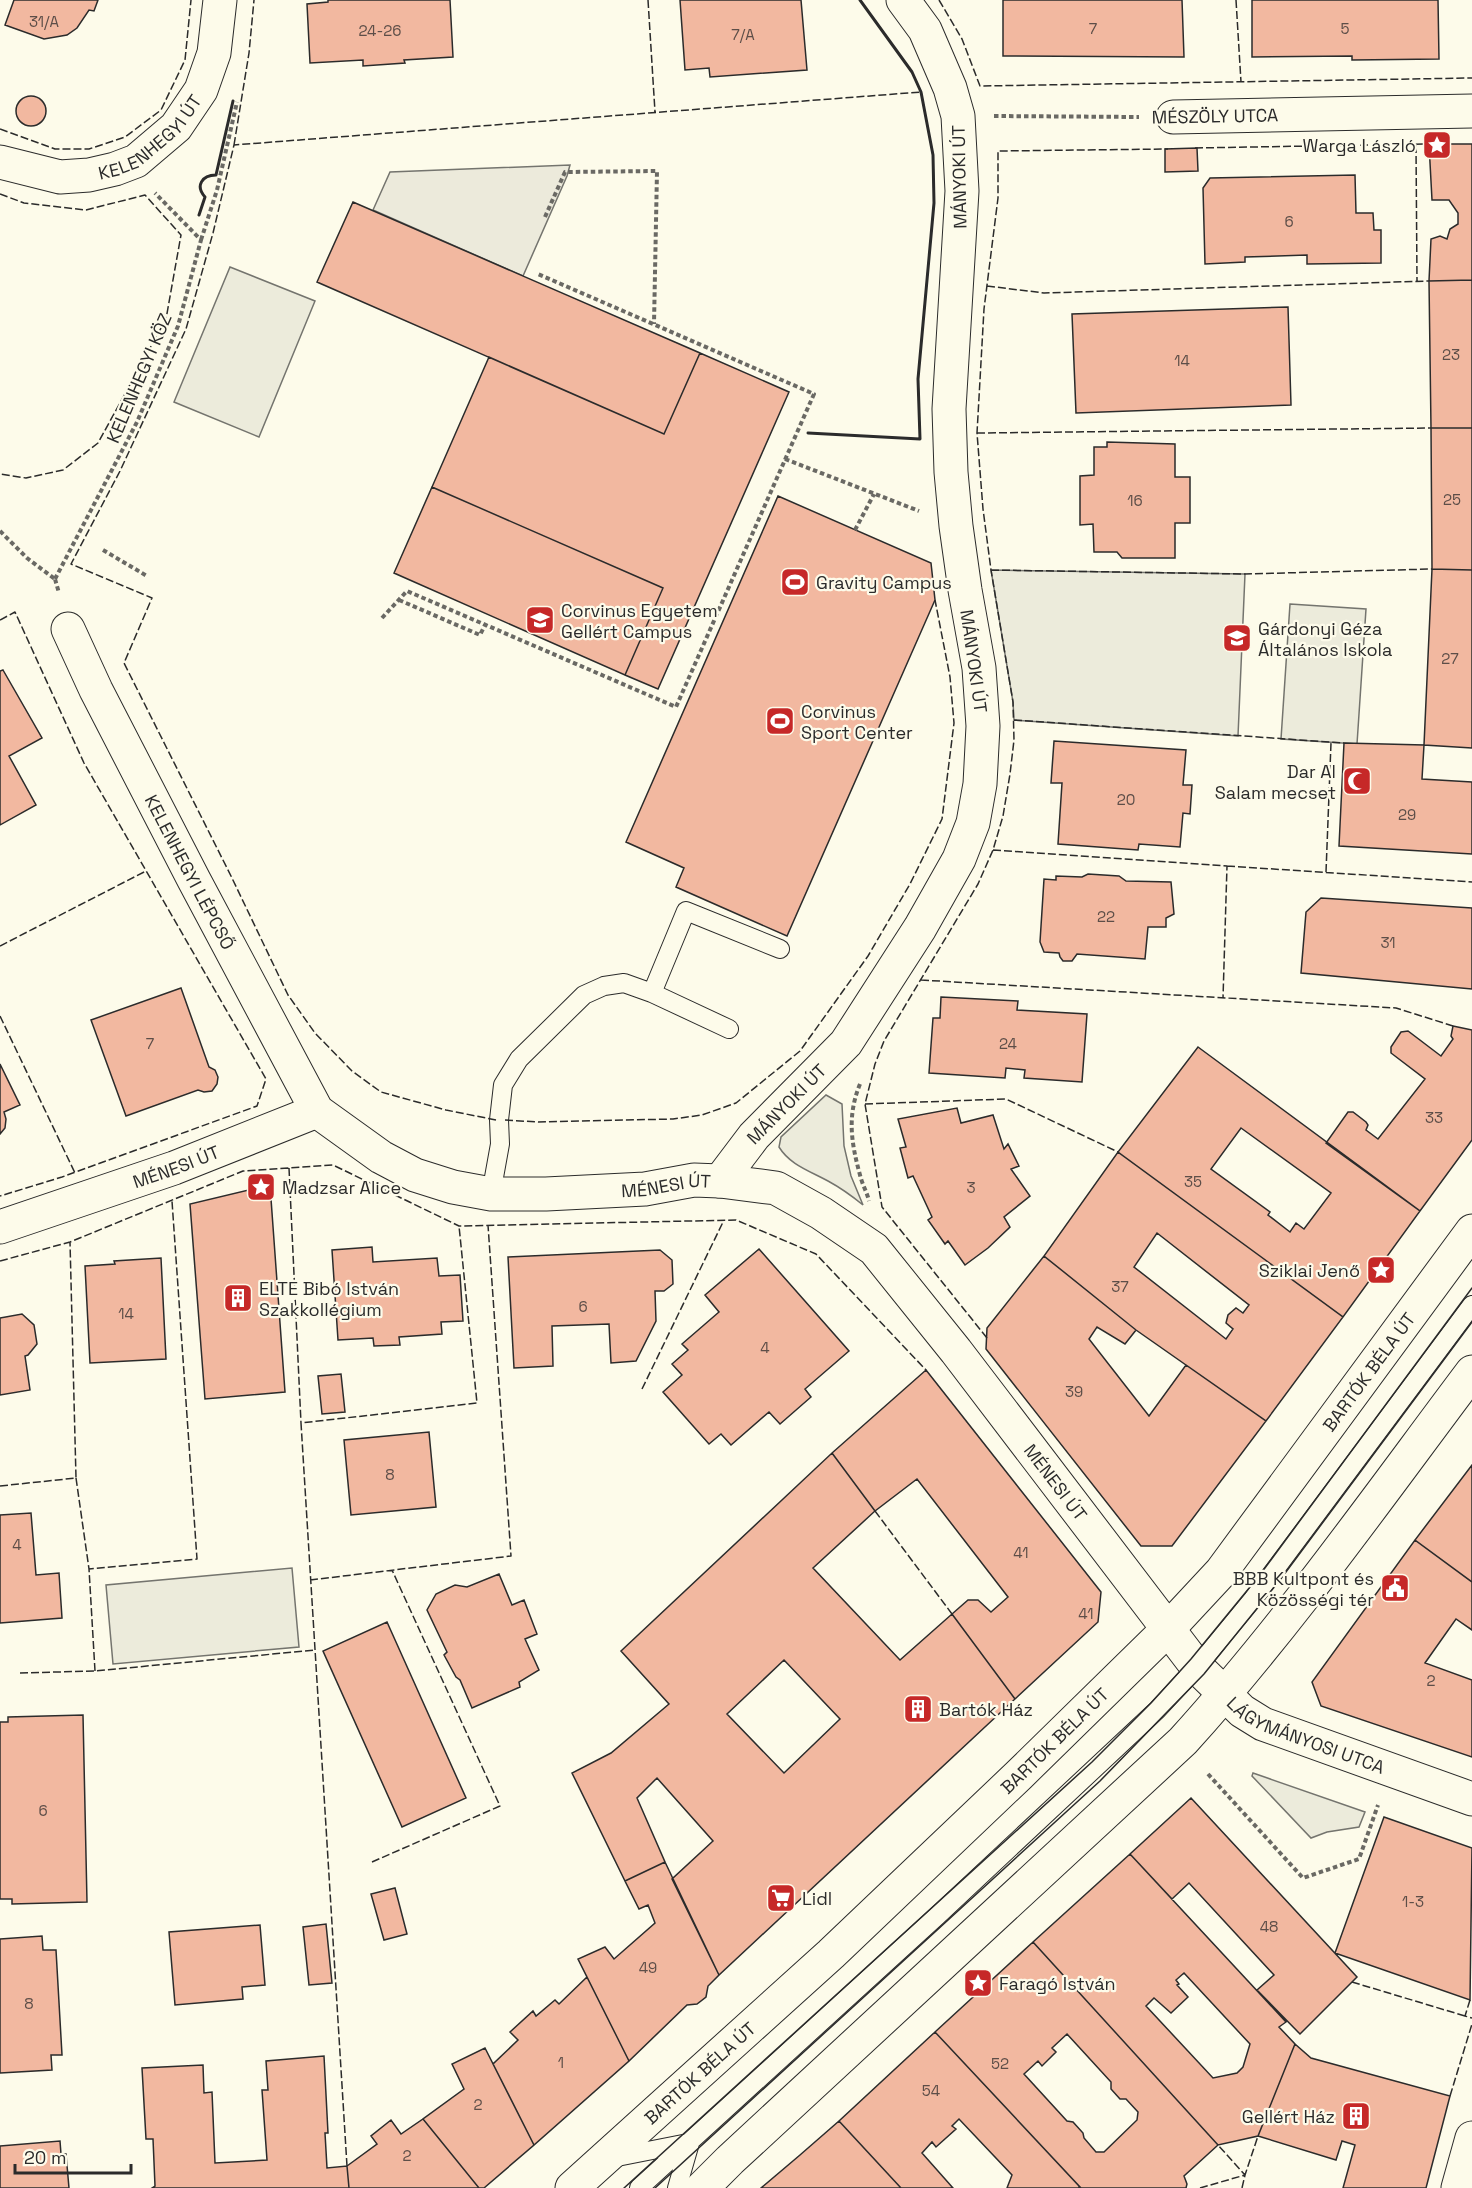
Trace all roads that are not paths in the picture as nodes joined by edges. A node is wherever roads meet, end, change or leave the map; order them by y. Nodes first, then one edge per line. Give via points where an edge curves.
1 (220, 0) edge
2 (903, 0) edge
3 (1472, 111) edge
4 (1173, 117) road end
5 (0, 162) edge
6 (68, 629) dead end
7 (780, 949) dead end
8 (652, 993) junction
9 (729, 1029) dead end
10 (317, 1111) junction
11 (720, 1180) junction
12 (491, 1194) junction
13 (0, 1227) edge
14 (1472, 1231) edge
15 (1472, 1305) edge
16 (1472, 1372) edge
17 (1167, 1630) junction
18 (1197, 1667) junction
19 (1224, 1695) junction
20 (1472, 1799) edge
21 (1472, 2138) edge
22 (690, 2143) junction
23 (603, 2160) junction
24 (572, 2188) edge
25 (639, 2188) edge
26 (677, 2188) edge
27 (702, 2188) edge
28 (1458, 2188) edge

1 - 5 street, KELENHEGYI ÚT via 214,53 201,90 176,127 136,161 89,175 60,177
2 - 11 street, MÁNYOKI ÚT via 929,39 958,116 962,191 948,409 956,526 979,668 980,784 973,823 959,859 846,1043 754,1136
3 - 4 street, MÉSZÖLY UTCA
6 - 10 street, KELENHEGYI LÉPCSŐ via 188,870
7 - 8 lane via 686,911
8 - 9 lane
8 - 12 lane via 624,984 604,986 584,995 519,1059 503,1085 500,1144
10 - 12 street, MÉNESI ÚT via 381,1157 415,1175
10 - 13 street, MÉNESI ÚT via 174,1168
11 - 12 street, MÉNESI ÚT via 694,1180 645,1189
11 - 17 street, MÉNESI ÚT via 776,1188 874,1249
14 - 17 street, BARTÓK BÉLA ÚT via 1221,1572
15 - 18 lane via 1253,1599
16 - 19 street via 1298,1604
17 - 18 street, LÁGYMÁNYOSI UTCA
17 - 23 street, BARTÓK BÉLA ÚT via 831,1954
18 - 19 street, LÁGYMÁNYOSI UTCA
18 - 22 lane via 937,1917
19 - 20 street, LÁGYMÁNYOSI UTCA via 1263,1724
19 - 27 street via 1183,1741
21 - 28 street
22 - 23 lane
22 - 25 lane
22 - 26 lane
23 - 24 street, BARTÓK BÉLA ÚT

